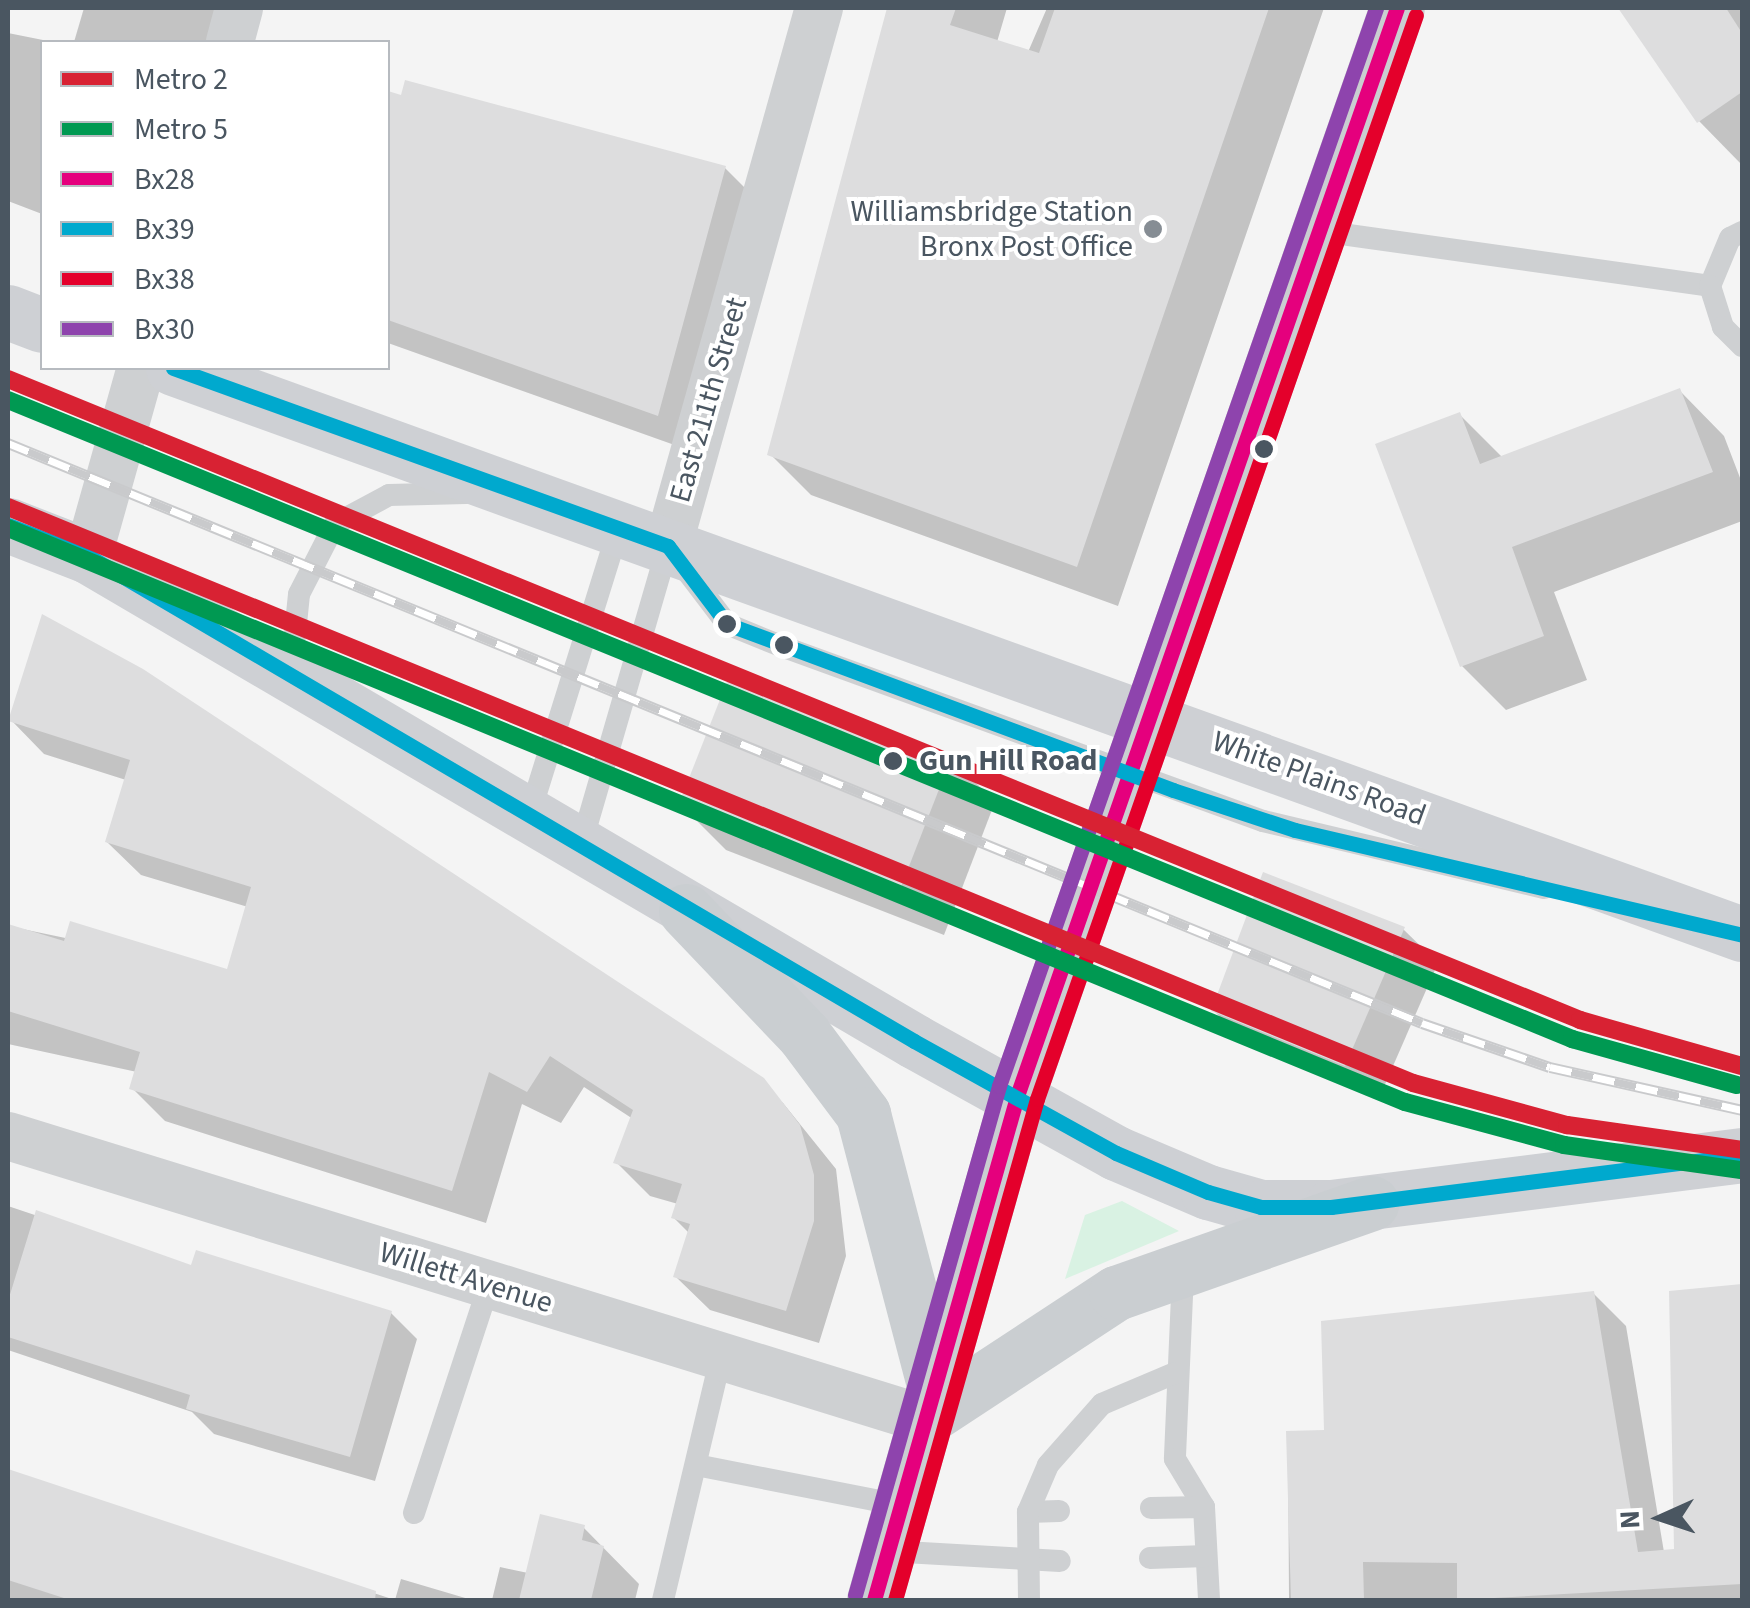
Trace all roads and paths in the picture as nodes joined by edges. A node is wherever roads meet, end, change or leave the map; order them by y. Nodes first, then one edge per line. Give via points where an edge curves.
1 (239, 8) edge
2 (819, 8) edge
3 (1397, 8) edge
4 (231, 40) edge
5 (1320, 231) junction
6 (1742, 232) edge
7 (1710, 286) junction
8 (8, 312) edge
9 (40, 324) edge
10 (1742, 346) edge
11 (141, 370) edge
12 (179, 370) edge
13 (534, 494) junction
14 (8, 525) edge
15 (644, 536) junction
16 (88, 556) junction
17 (290, 680) junction
18 (1152, 718) junction
19 (1131, 774) junction
20 (528, 819) junction
21 (580, 848) junction
22 (686, 911) junction
23 (1742, 934) edge
24 (1018, 1092) junction
25 (8, 1136) edge
26 (1742, 1156) edge
27 (1372, 1203) junction
28 (1184, 1266) junction
29 (488, 1284) junction
30 (721, 1356) junction
31 (1174, 1372) junction
32 (929, 1402) junction
33 (696, 1465) junction
34 (1204, 1507) junction
35 (1151, 1508) dead end
36 (1059, 1511) dead end
37 (1028, 1512) junction
38 (414, 1513) dead end
39 (887, 1552) edge
40 (1206, 1556) junction
41 (1150, 1558) dead end
42 (1060, 1561) dead end
43 (1028, 1562) junction
44 (663, 1600) edge
45 (1030, 1600) edge
46 (1208, 1600) edge

1 - 4 street
2 - 15 street, East 211th Street
3 - 5 main road
5 - 7 lane
5 - 18 main road
6 - 7 lane via 1730,238
7 - 10 lane via 1723,327
8 - 9 main road
11 - 16 street
12 - 13 main road, White Plains Road
13 - 15 main road, White Plains Road
13 - 17 lane, White Plains Road via 408,492 350,512 306,576
14 - 16 main road
15 - 18 main road, White Plains Road
15 - 19 lane, White Plains Road via 727,624
15 - 20 lane, East 211th Street
15 - 21 lane, East 211th Street
16 - 17 main road
17 - 20 main road
18 - 19 main road
18 - 23 main road, White Plains Road
19 - 23 lane, White Plains Road via 1295,830
19 - 24 main road
20 - 21 main road
21 - 22 main road
22 - 24 main road
22 - 32 main road via 804,1035 863,1114
24 - 27 main road via 1116,1153 1208,1192 1261,1208
24 - 32 main road
25 - 29 street, Willett Avenue
26 - 27 main road
27 - 28 main road
28 - 31 lane
28 - 32 main road via 1085,1310
29 - 30 street, Willett Avenue
29 - 38 lane
30 - 32 street, Willett Avenue
30 - 33 lane
31 - 34 lane via 1175,1459
31 - 37 lane via 1102,1404 1048,1465
32 - 39 main road
33 - 39 lane
33 - 44 lane
34 - 35 lane
34 - 40 lane
36 - 37 lane
37 - 43 lane
39 - 43 lane
40 - 41 lane
40 - 46 lane
42 - 43 lane
43 - 45 lane

